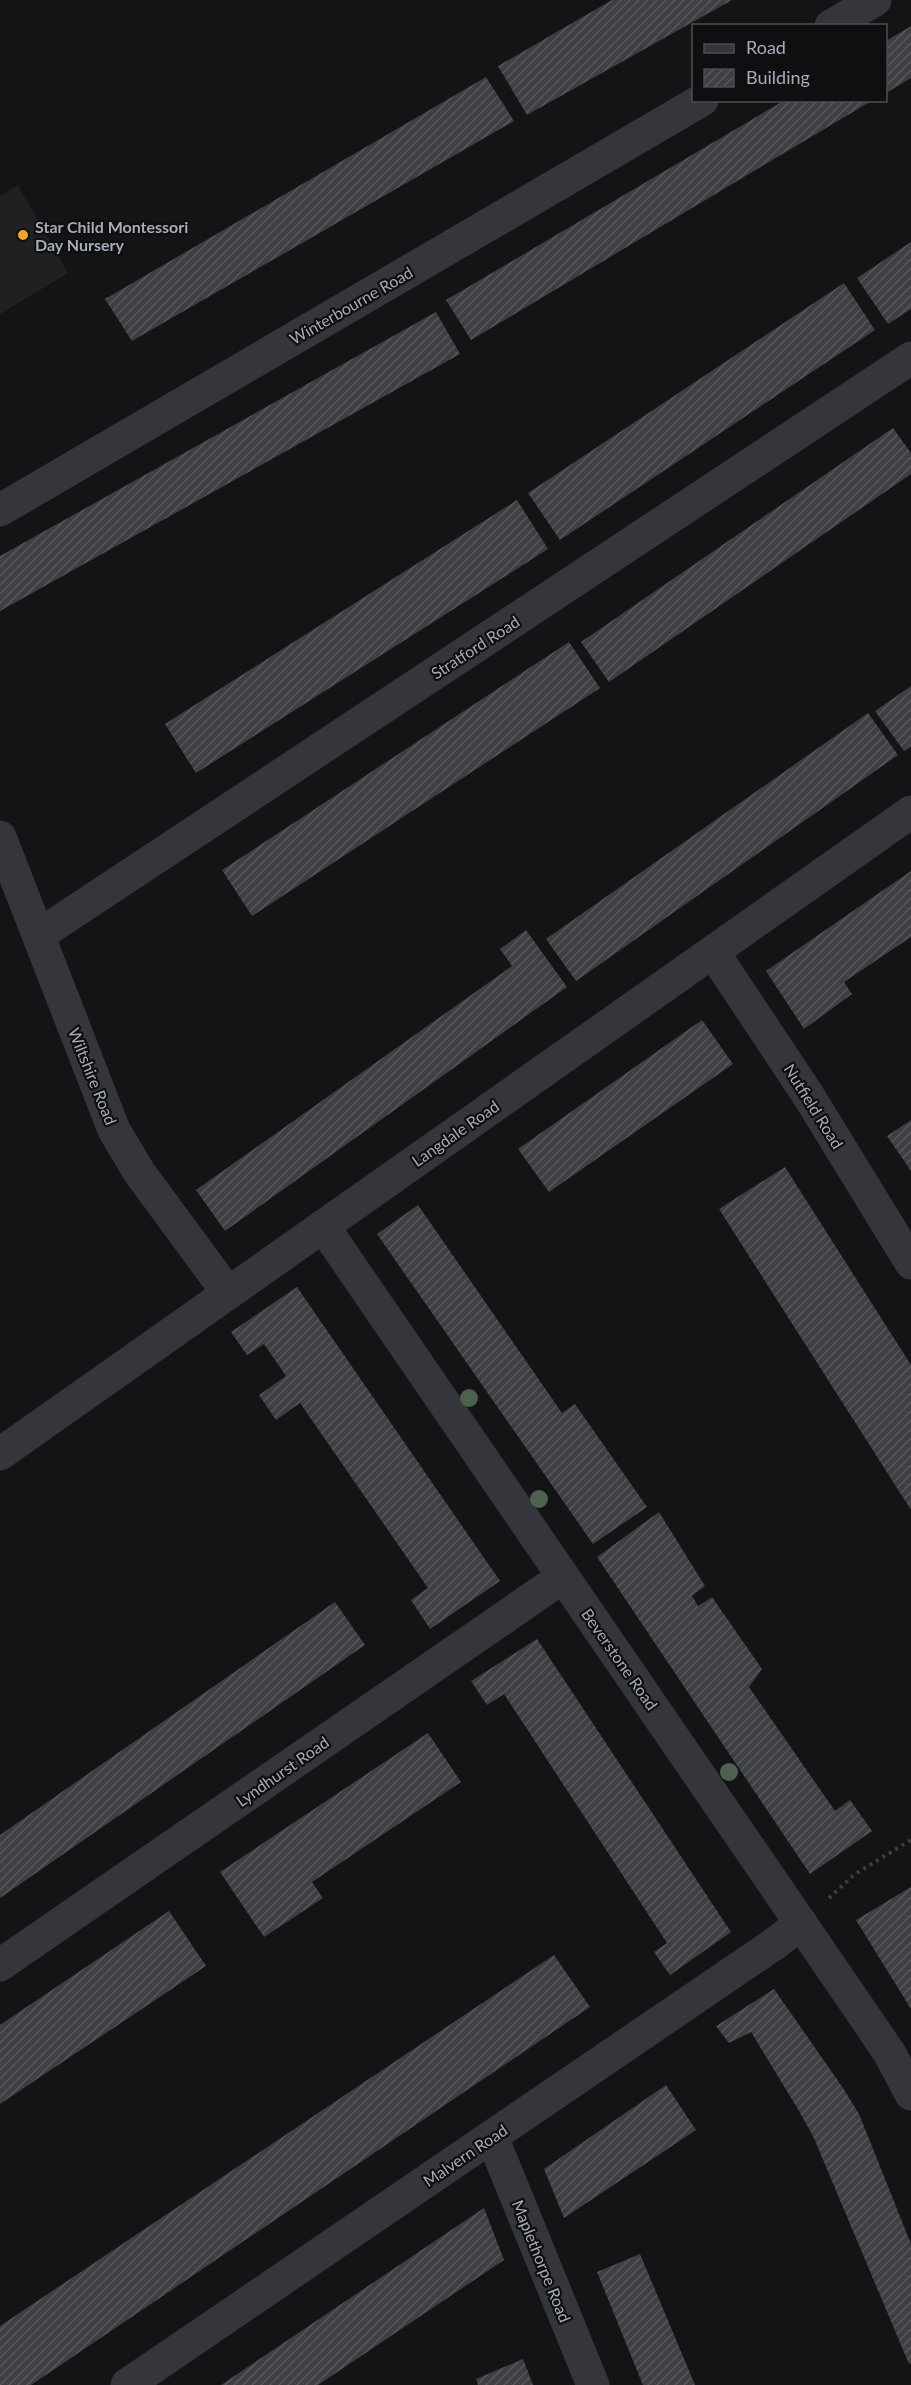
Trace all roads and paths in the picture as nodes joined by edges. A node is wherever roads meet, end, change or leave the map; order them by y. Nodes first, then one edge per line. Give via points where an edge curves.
1 (874, 0) edge
2 (834, 24) edge
3 (699, 102) edge
4 (911, 358) edge
5 (0, 510) edge
6 (911, 812) edge
7 (0, 837) edge
8 (39, 935) junction
9 (713, 952) junction
10 (323, 1226) junction
11 (911, 1263) edge
12 (228, 1293) junction
13 (0, 1454) edge
14 (563, 1576) junction
15 (911, 1840) edge
16 (801, 1923) junction
17 (0, 1965) edge
18 (911, 2094) edge
19 (492, 2137) junction
20 (143, 2380) edge
21 (593, 2385) edge

1 - 2 street
3 - 5 street, Winterbourne Road
4 - 8 street, Stratford Road
6 - 9 street, Langdale Road
7 - 8 street, Wiltshire Road
8 - 12 street, Wiltshire Road via 127,1155
9 - 10 street, Langdale Road
9 - 11 street, Nutfield Road via 808,1095
10 - 12 street, Langdale Road
10 - 14 street, Beverstone Road
12 - 13 street, Langdale Road
14 - 16 street, Beverstone Road
14 - 17 street, Lyndhurst Road
15 - 16 path via 855,1874
16 - 18 street, Beverstone Road via 890,2054
16 - 19 street, Malvern Road
19 - 20 street, Malvern Road
19 - 21 street, Maplethorpe Road

